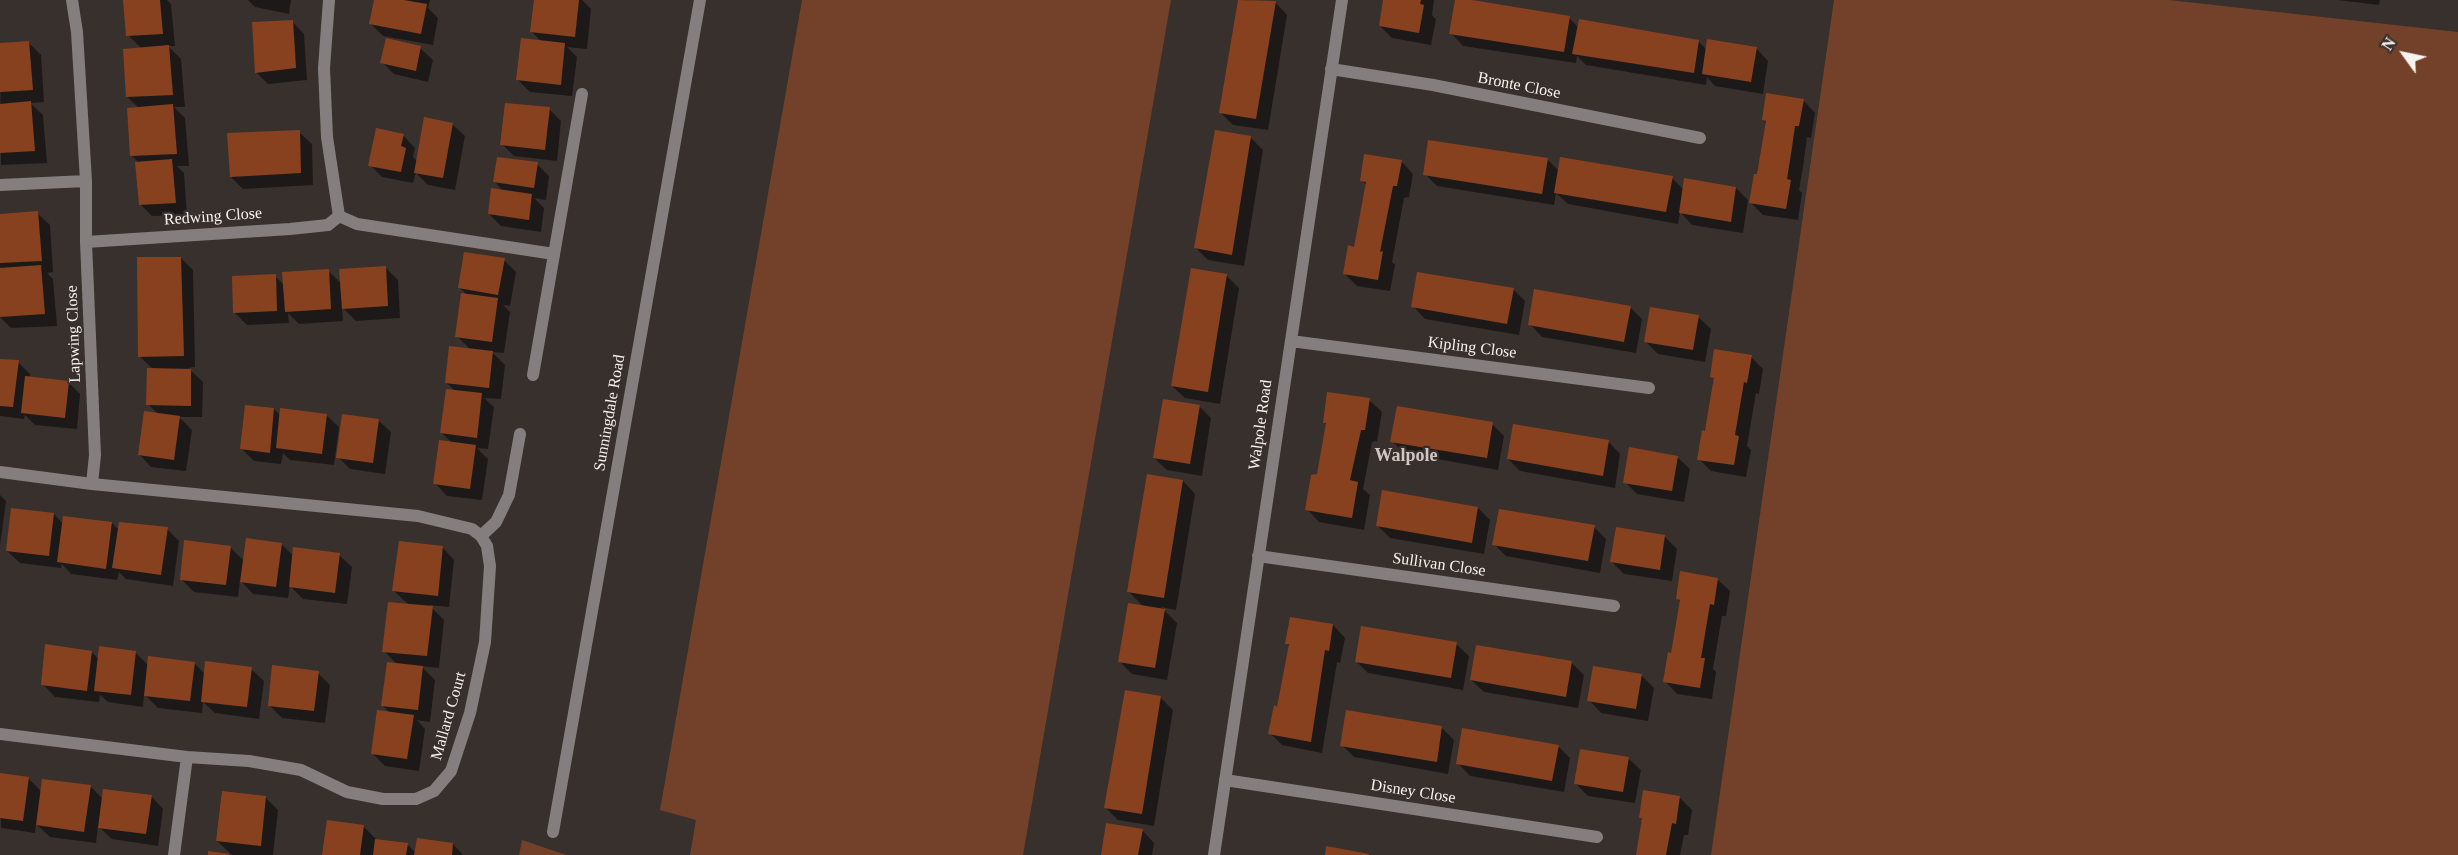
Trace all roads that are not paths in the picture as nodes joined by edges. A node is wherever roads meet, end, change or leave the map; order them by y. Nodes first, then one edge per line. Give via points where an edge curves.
1 (72, 0) edge
2 (329, 0) edge
3 (700, 0) edge
4 (1342, 0) edge
5 (1332, 69) junction
6 (582, 94) dead end
7 (1700, 138) dead end
8 (86, 181) junction
9 (0, 185) edge
10 (339, 216) junction
11 (86, 242) junction
12 (554, 254) junction
13 (1290, 341) junction
14 (533, 375) dead end
15 (1649, 388) dead end
16 (520, 434) dead end
17 (0, 472) edge
18 (92, 484) junction
19 (481, 536) junction
20 (1258, 556) junction
21 (1614, 606) dead end
22 (0, 734) edge
23 (187, 757) junction
24 (1225, 780) junction
25 (553, 832) dead end
26 (1597, 837) dead end
27 (174, 855) edge
28 (1214, 855) edge

1 - 8 street, Lapwing Close
2 - 10 street via 327,137
3 - 25 street, Sunningdale Road
4 - 5 street, Walpole Road
5 - 7 street, Bronte Close
5 - 13 street, Walpole Road
6 - 12 street
8 - 9 street
8 - 11 street, Lapwing Close
10 - 11 street, Redwing Close via 328,225 291,229
10 - 12 street via 357,224
11 - 18 street, Lapwing Close via 95,454
12 - 14 street
13 - 15 street, Kipling Close
13 - 20 street, Walpole Road
16 - 19 street via 509,495 496,522
17 - 18 street
18 - 19 street via 417,516 472,529
19 - 23 street, Mallard Court via 490,566 485,642 470,712 451,771 434,791 416,799 383,799 347,792 301,770 249,761
20 - 21 street, Sullivan Close
20 - 24 street, Walpole Road
22 - 23 street, Mallard Court
23 - 27 street
24 - 26 street, Disney Close
24 - 28 street, Walpole Road

